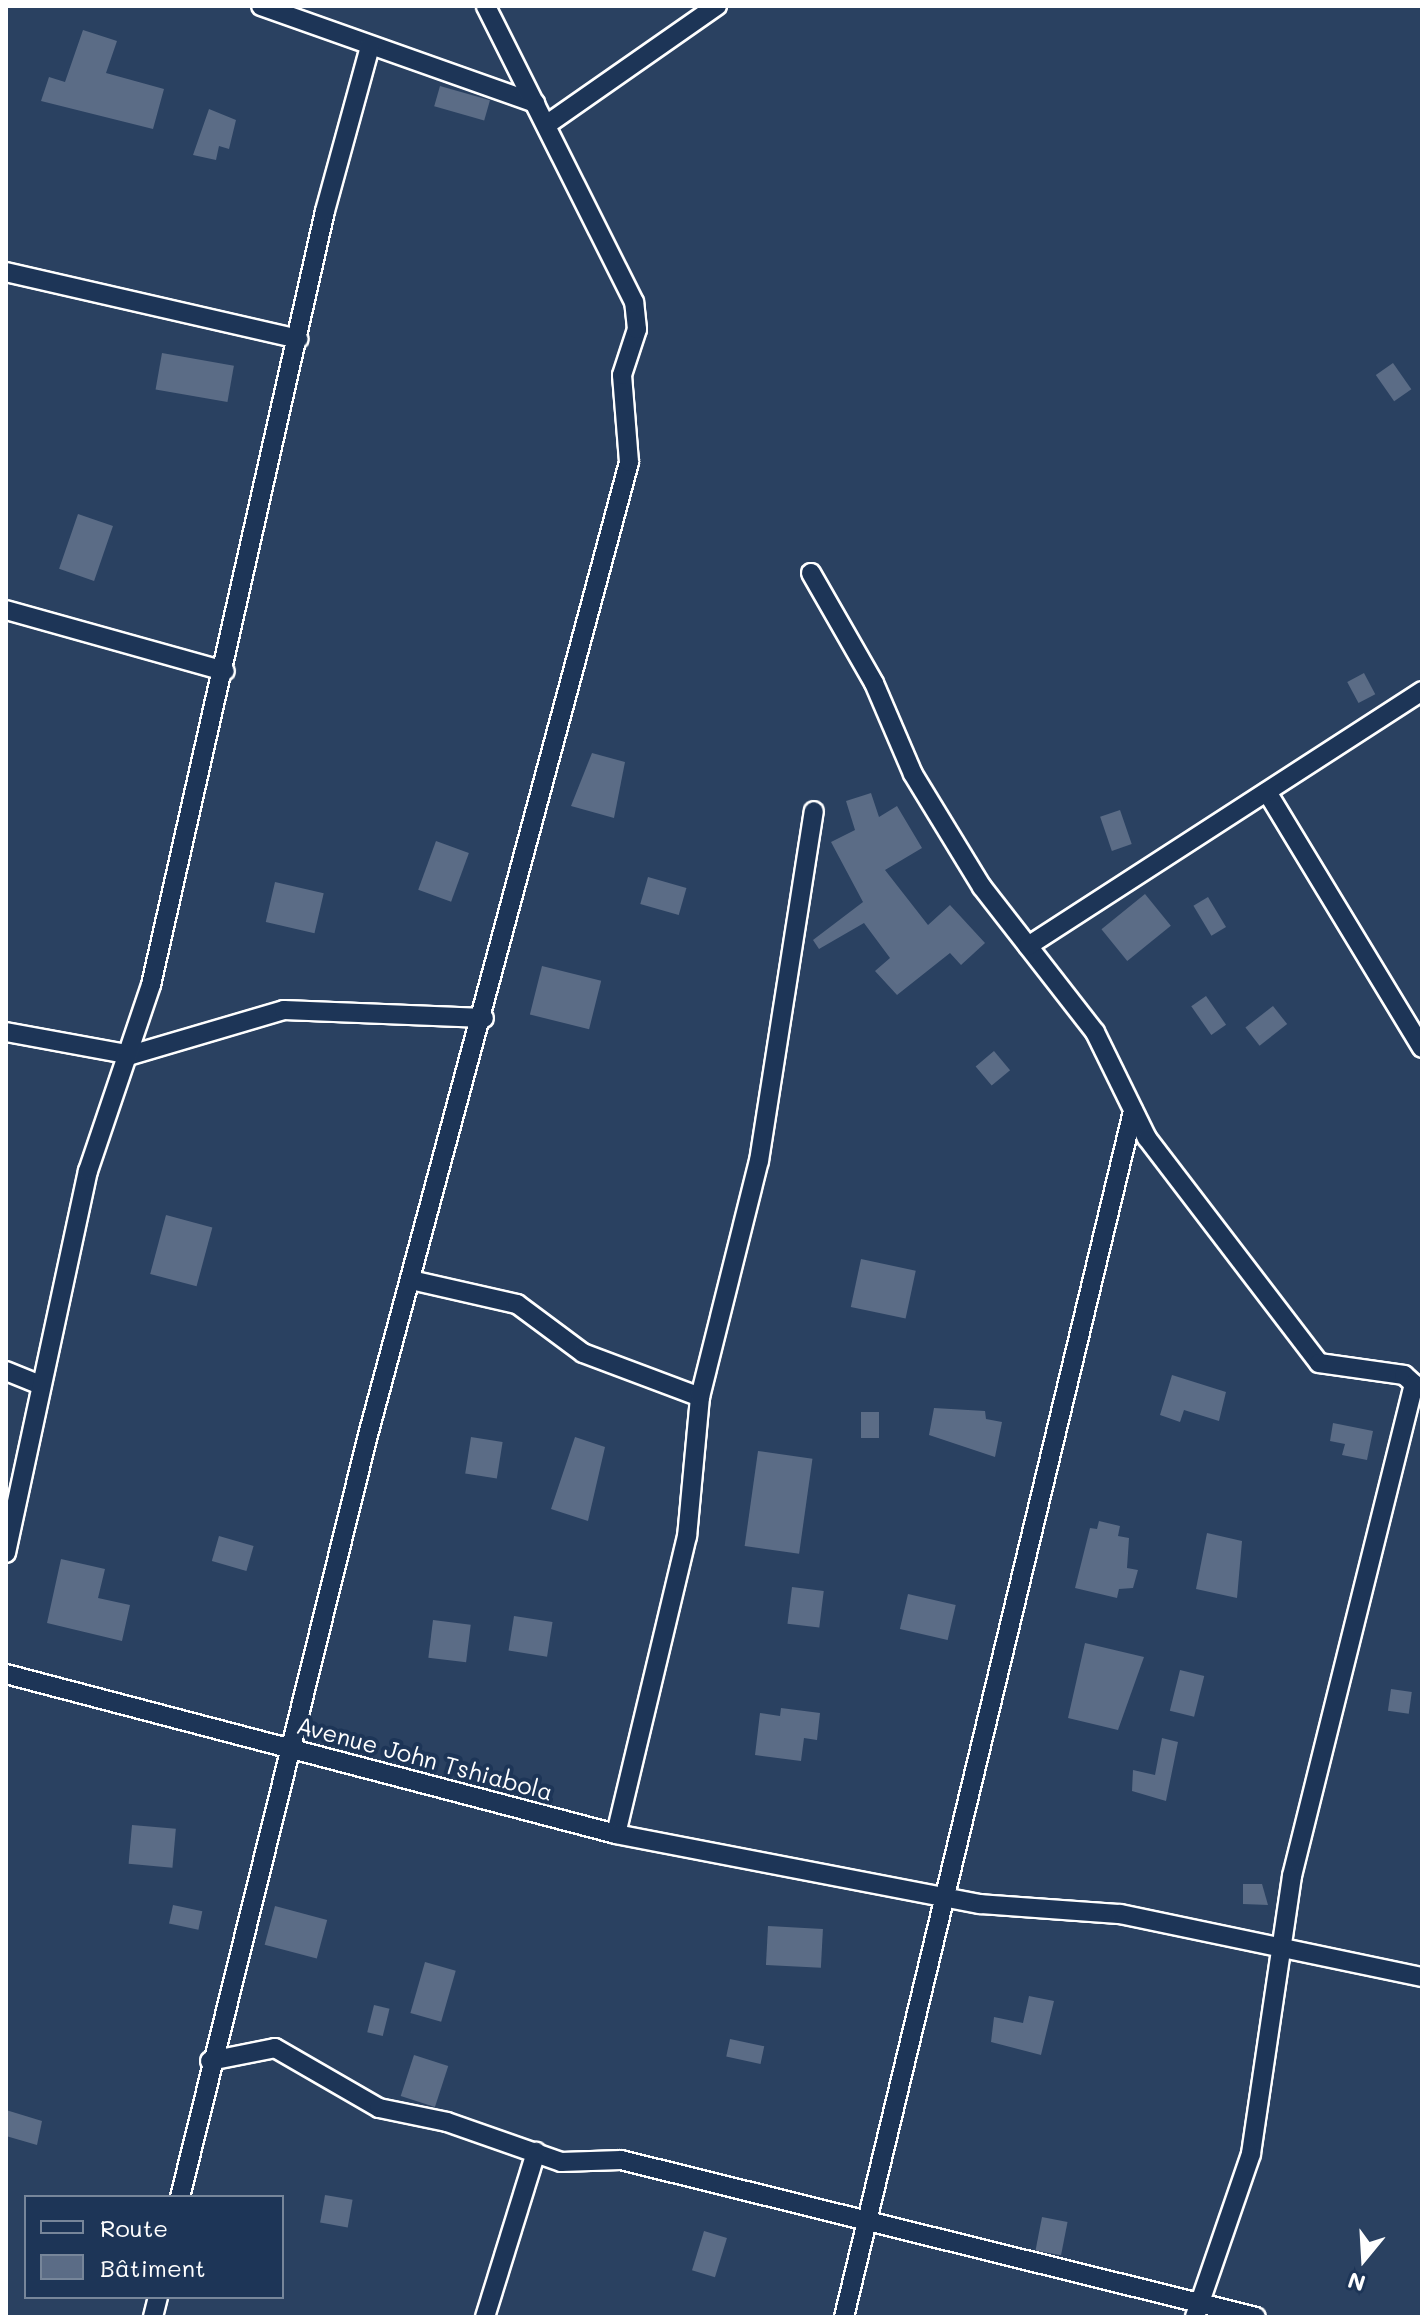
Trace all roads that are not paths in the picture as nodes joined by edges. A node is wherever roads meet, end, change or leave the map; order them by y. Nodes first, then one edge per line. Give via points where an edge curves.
1 (261, 6) edge
2 (717, 6) edge
3 (489, 7) edge
4 (370, 47) junction
5 (535, 103) junction
6 (549, 123) junction
7 (6, 272) edge
8 (298, 339) junction
9 (811, 573) dead end
10 (6, 610) edge
11 (225, 671) junction
12 (1422, 691) edge
13 (1267, 792) junction
14 (814, 811) dead end
15 (1028, 946) junction
16 (484, 1018) junction
17 (6, 1032) edge
18 (1422, 1048) edge
19 (131, 1055) junction
20 (1133, 1111) junction
21 (411, 1280) junction
22 (6, 1371) edge
23 (41, 1385) junction
24 (700, 1397) junction
25 (6, 1553) edge
26 (6, 1674) edge
27 (294, 1748) junction
28 (616, 1834) junction
29 (943, 1898) junction
30 (1280, 1949) junction
31 (1422, 1977) edge
32 (210, 2061) junction
33 (536, 2152) junction
34 (180, 2195) edge
35 (869, 2219) junction
36 (1197, 2310) edge
37 (485, 2317) edge
38 (844, 2317) edge
39 (1256, 2317) edge

1 - 4 street
2 - 6 street
3 - 5 street
4 - 5 street
4 - 8 street
5 - 6 street
6 - 16 street via 634,302 637,329 622,375 629,462 540,780
7 - 8 street
8 - 11 street
9 - 15 street via 874,683 913,774
10 - 11 street
11 - 19 street
12 - 13 street
13 - 15 street
13 - 18 street
14 - 24 street via 765,1133
15 - 20 street via 1095,1032
16 - 19 street via 284,1010
16 - 21 street
17 - 19 street
19 - 23 street via 88,1171
20 - 29 street
20 - 30 street via 1319,1363 1404,1375 1414,1384
21 - 24 street via 517,1304 583,1353
21 - 27 street
22 - 23 street
23 - 25 street
24 - 28 street via 687,1536
26 - 27 street, Avenue John Tshiabola
27 - 28 street, Avenue John Tshiabola
27 - 32 street
28 - 29 street, Avenue John Tshiabola
29 - 30 street, Avenue John Tshiabola via 1077,1907
29 - 35 street
30 - 31 street, Avenue John Tshiabola
30 - 36 street via 1251,2154
32 - 33 street via 275,2048 379,2108
32 - 34 street
33 - 35 street via 561,2162 621,2160
33 - 37 street
35 - 36 street
35 - 38 street
36 - 39 street

